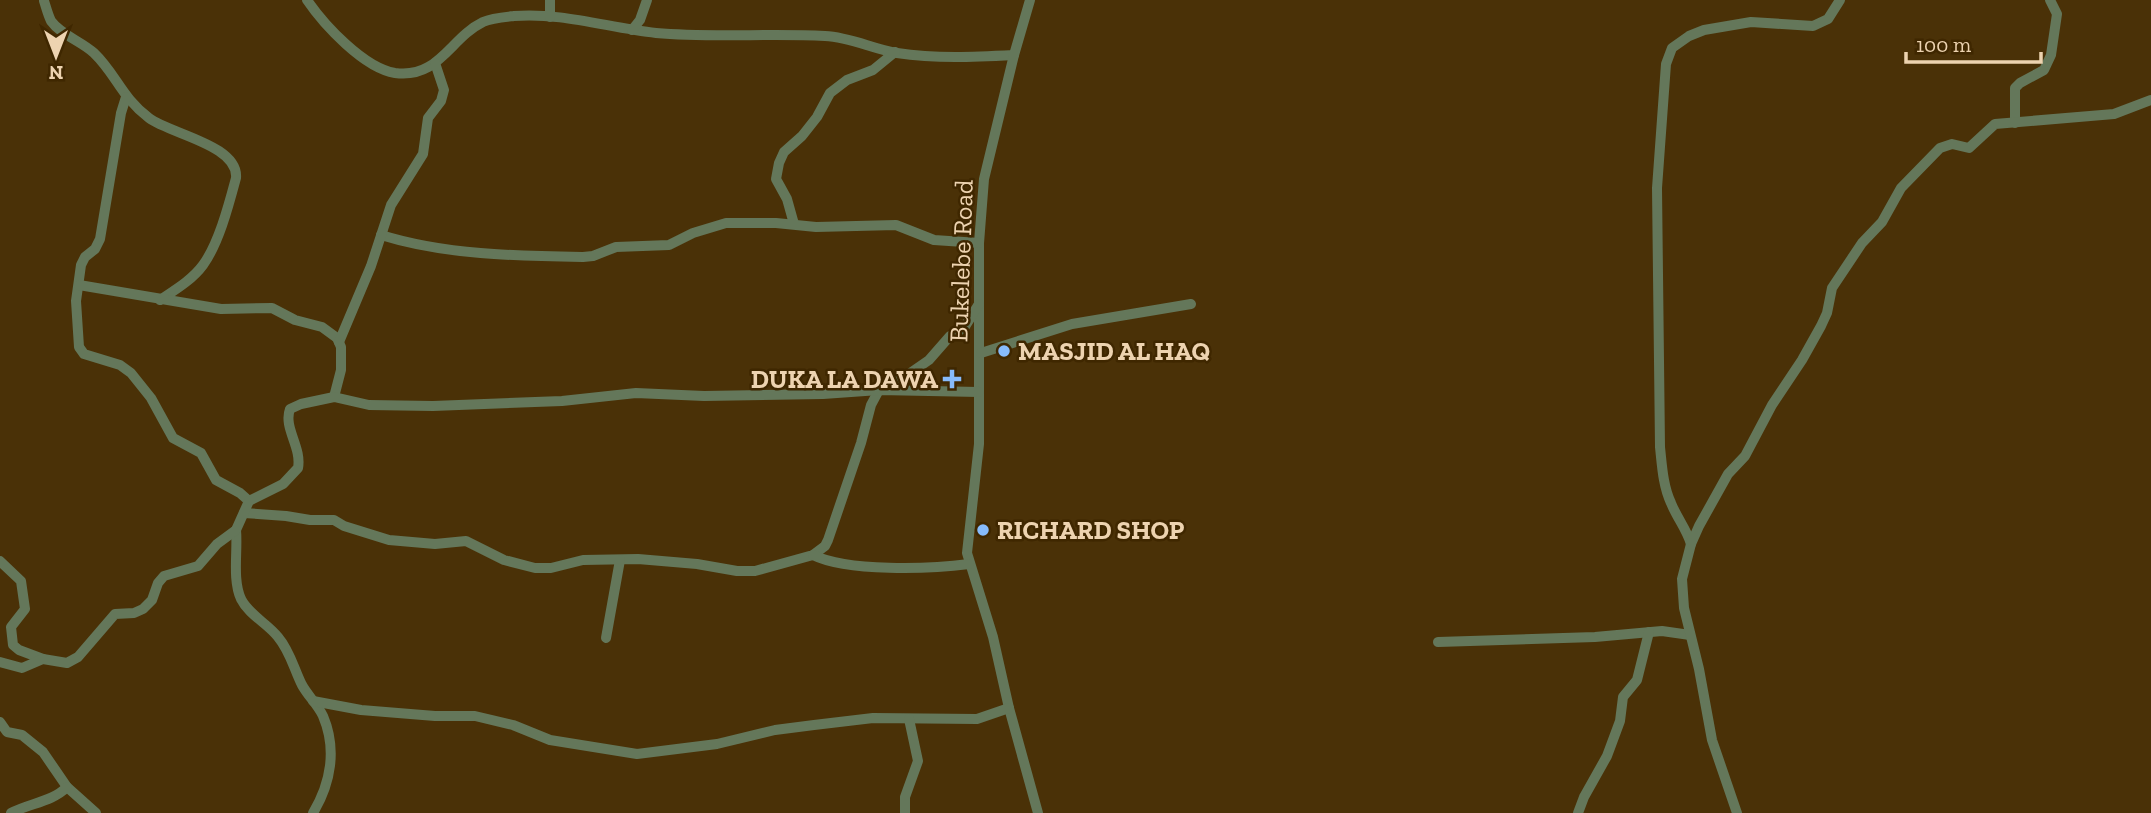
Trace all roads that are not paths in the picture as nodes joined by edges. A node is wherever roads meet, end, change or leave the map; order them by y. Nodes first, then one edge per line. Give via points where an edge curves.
1 (307, 0) edge
2 (550, 0) edge
3 (647, 0) edge
4 (1030, 0) edge
5 (1840, 0) edge
6 (2050, 0) edge
7 (44, 1) edge
8 (550, 17) junction
9 (632, 30) junction
10 (895, 52) junction
11 (1014, 55) junction
12 (435, 63) junction
13 (126, 97) junction
14 (2151, 100) edge
15 (2015, 123) junction
16 (794, 224) junction
17 (381, 234) junction
18 (979, 243) junction
19 (79, 285) junction
20 (160, 300) junction
21 (979, 304) junction
22 (1191, 304) dead end
23 (339, 342) junction
24 (981, 353) junction
25 (878, 390) junction
26 (979, 392) junction
27 (334, 397) junction
28 (249, 502) junction
29 (244, 513) junction
30 (236, 530) junction
31 (1691, 544) junction
32 (813, 555) junction
33 (620, 559) junction
34 (0, 561) edge
35 (968, 564) junction
36 (1649, 632) junction
37 (1690, 635) junction
38 (606, 638) dead end
39 (1438, 642) dead end
40 (43, 659) junction
41 (0, 662) edge
42 (313, 701) junction
43 (1009, 708) junction
44 (909, 719) junction
45 (0, 722) edge
46 (68, 787) junction
47 (11, 813) edge
48 (96, 813) edge
49 (313, 813) edge
50 (905, 813) edge
51 (1038, 813) edge
52 (1578, 813) edge
53 (1737, 813) edge

1 - 12 street via 329,27 380,68 409,74
2 - 8 street
3 - 9 street
4 - 11 street, Bukelebe Road
5 - 31 street via 1828,19 1814,26 1751,22 1704,30 1672,48 1666,64 1657,188 1660,447 1665,487
6 - 15 street via 2057,15 2050,55 2044,69 2015,88
7 - 13 street via 52,22 94,53
8 - 9 street
8 - 12 street via 485,22
9 - 10 street via 825,36
10 - 11 street via 953,57
10 - 16 street via 830,93 817,117 784,152 776,179
11 - 18 street, Bukelebe Road via 984,179
12 - 17 street via 443,96 429,118 423,154 394,197
13 - 19 street via 100,239 83,260
13 - 20 street via 161,126 196,137 226,156 237,172 211,252 191,279
14 - 15 street via 2114,114
15 - 31 street via 1991,126 1969,149 1952,144 1940,148 1908,178 1882,222 1832,288 1815,337 1745,456 1728,474
16 - 17 street via 724,224 669,244 616,247 583,257 420,246
16 - 18 street via 896,225 934,240
17 - 23 street
18 - 21 street, Bukelebe Road
19 - 20 street
19 - 28 street via 76,308 81,351 131,373 154,402 173,438 201,453 218,482
20 - 23 street via 221,309 272,308 322,327
21 - 24 street, Bukelebe Road
21 - 25 street via 966,326 950,336 925,364
22 - 24 street via 1072,324
23 - 27 street via 341,370
24 - 26 street, Bukelebe Road
25 - 26 street
25 - 27 street via 704,396 636,393 433,406 369,405
25 - 32 street via 832,530 825,546
26 - 35 street, Bukelebe Road
27 - 28 street via 289,410 298,468 283,484
28 - 29 street
29 - 30 street
29 - 33 street via 334,520 389,540 466,541 503,560 535,568
30 - 40 street via 194,569 164,576 143,609 115,614 78,657 68,663
30 - 42 street via 242,600 279,638
31 - 37 street via 1682,579
32 - 33 street via 746,572
32 - 35 street via 861,566 933,569
33 - 38 street
34 - 40 street via 21,581 25,609 11,627 13,645
35 - 43 street, Bukelebe Road via 993,637
36 - 37 street
36 - 39 street
36 - 52 street via 1637,680 1623,697 1607,756
37 - 53 street via 1712,740
40 - 41 street via 22,667
42 - 44 street via 361,710 475,716 550,740 638,754 717,744 801,726
42 - 49 street via 324,718 331,763 328,782
43 - 44 street via 977,719
43 - 51 street, Bukelebe Road
44 - 50 street via 918,761 905,797
45 - 46 street via 9,733 22,735 43,752
46 - 47 street
46 - 48 street

